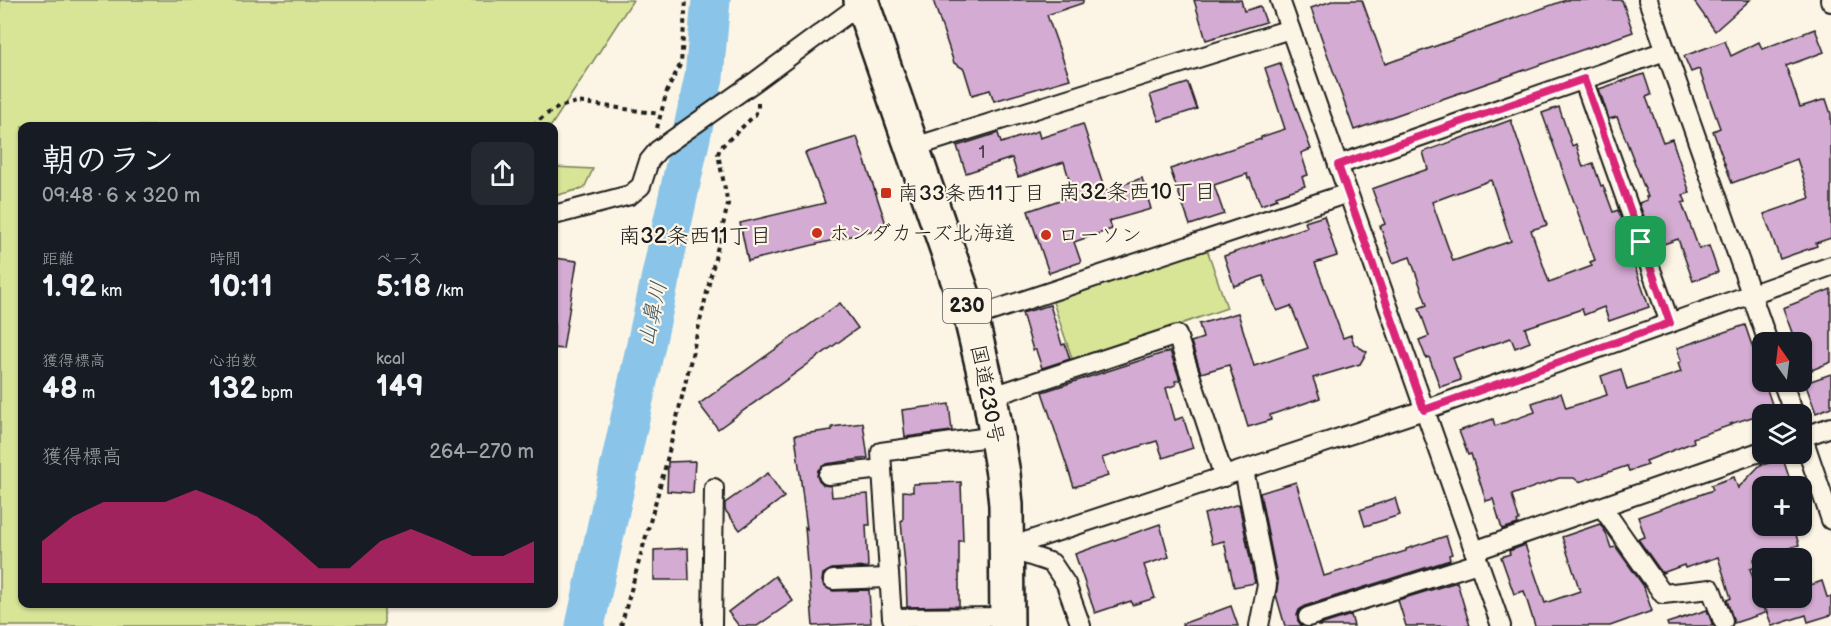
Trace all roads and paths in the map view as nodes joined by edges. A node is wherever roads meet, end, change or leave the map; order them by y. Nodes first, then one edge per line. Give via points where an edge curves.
1 (686, 0) edge
2 (1280, 0) edge
3 (1648, 0) edge
4 (861, 2) edge
5 (1290, 29) junction
6 (1665, 51) junction
7 (1584, 79) junction
8 (757, 88) junction
9 (660, 114) junction
10 (537, 122) edge
11 (655, 134) dead end
12 (912, 148) junction
13 (1338, 165) junction
14 (1348, 193) junction
15 (558, 214) edge
16 (1831, 266) edge
17 (1751, 294) junction
18 (971, 318) junction
19 (1670, 323) junction
20 (1764, 332) edge
21 (990, 397) junction
22 (1424, 410) junction
23 (1831, 427) edge
24 (1812, 433) edge
25 (996, 436) junction
26 (1752, 454) edge
27 (1812, 464) edge
28 (882, 470) junction
29 (1244, 470) junction
30 (828, 475) dead end
31 (1224, 477) junction
32 (714, 488) dead end
33 (1602, 507) junction
34 (1831, 520) edge
35 (1007, 548) junction
36 (1476, 557) junction
37 (889, 578) junction
38 (833, 580) dead end
39 (1308, 617) dead end
40 (1008, 621) edge
41 (1723, 621) dead end
42 (621, 626) edge
43 (712, 626) edge
44 (1081, 626) edge
45 (1259, 626) edge
46 (1501, 626) edge

1 - 9 path via 681,63
2 - 5 street
3 - 6 street
4 - 8 street
4 - 12 highway, 国道230号 / 230
5 - 12 street
5 - 13 street
6 - 7 street
6 - 17 street
7 - 13 street
7 - 19 street
8 - 15 street via 658,150 641,186 630,195
8 - 42 path via 759,109 718,154 728,204 665,468
9 - 10 path via 577,102 559,107
9 - 11 path
12 - 18 highway, 国道230号 / 230
13 - 14 street
14 - 18 street
14 - 22 street
16 - 17 street
17 - 19 street
17 - 20 street
18 - 21 highway, 国道230号 / 230
19 - 22 street
21 - 25 highway, 国道230号 / 230
21 - 31 street via 1177,335
22 - 29 street
22 - 36 street
23 - 24 street
25 - 28 street via 881,452
25 - 35 highway, 国道230号 / 230 via 1003,474
26 - 33 street
27 - 34 street
28 - 30 street
28 - 37 street
29 - 31 street
29 - 45 street via 1267,585
31 - 35 street
32 - 43 street
33 - 36 street
33 - 41 street via 1663,594 1711,589
35 - 40 highway, 国道230号 / 230
35 - 44 street via 1052,563 1066,584
36 - 39 street
36 - 46 street
37 - 38 street
37 - 40 street via 892,618

